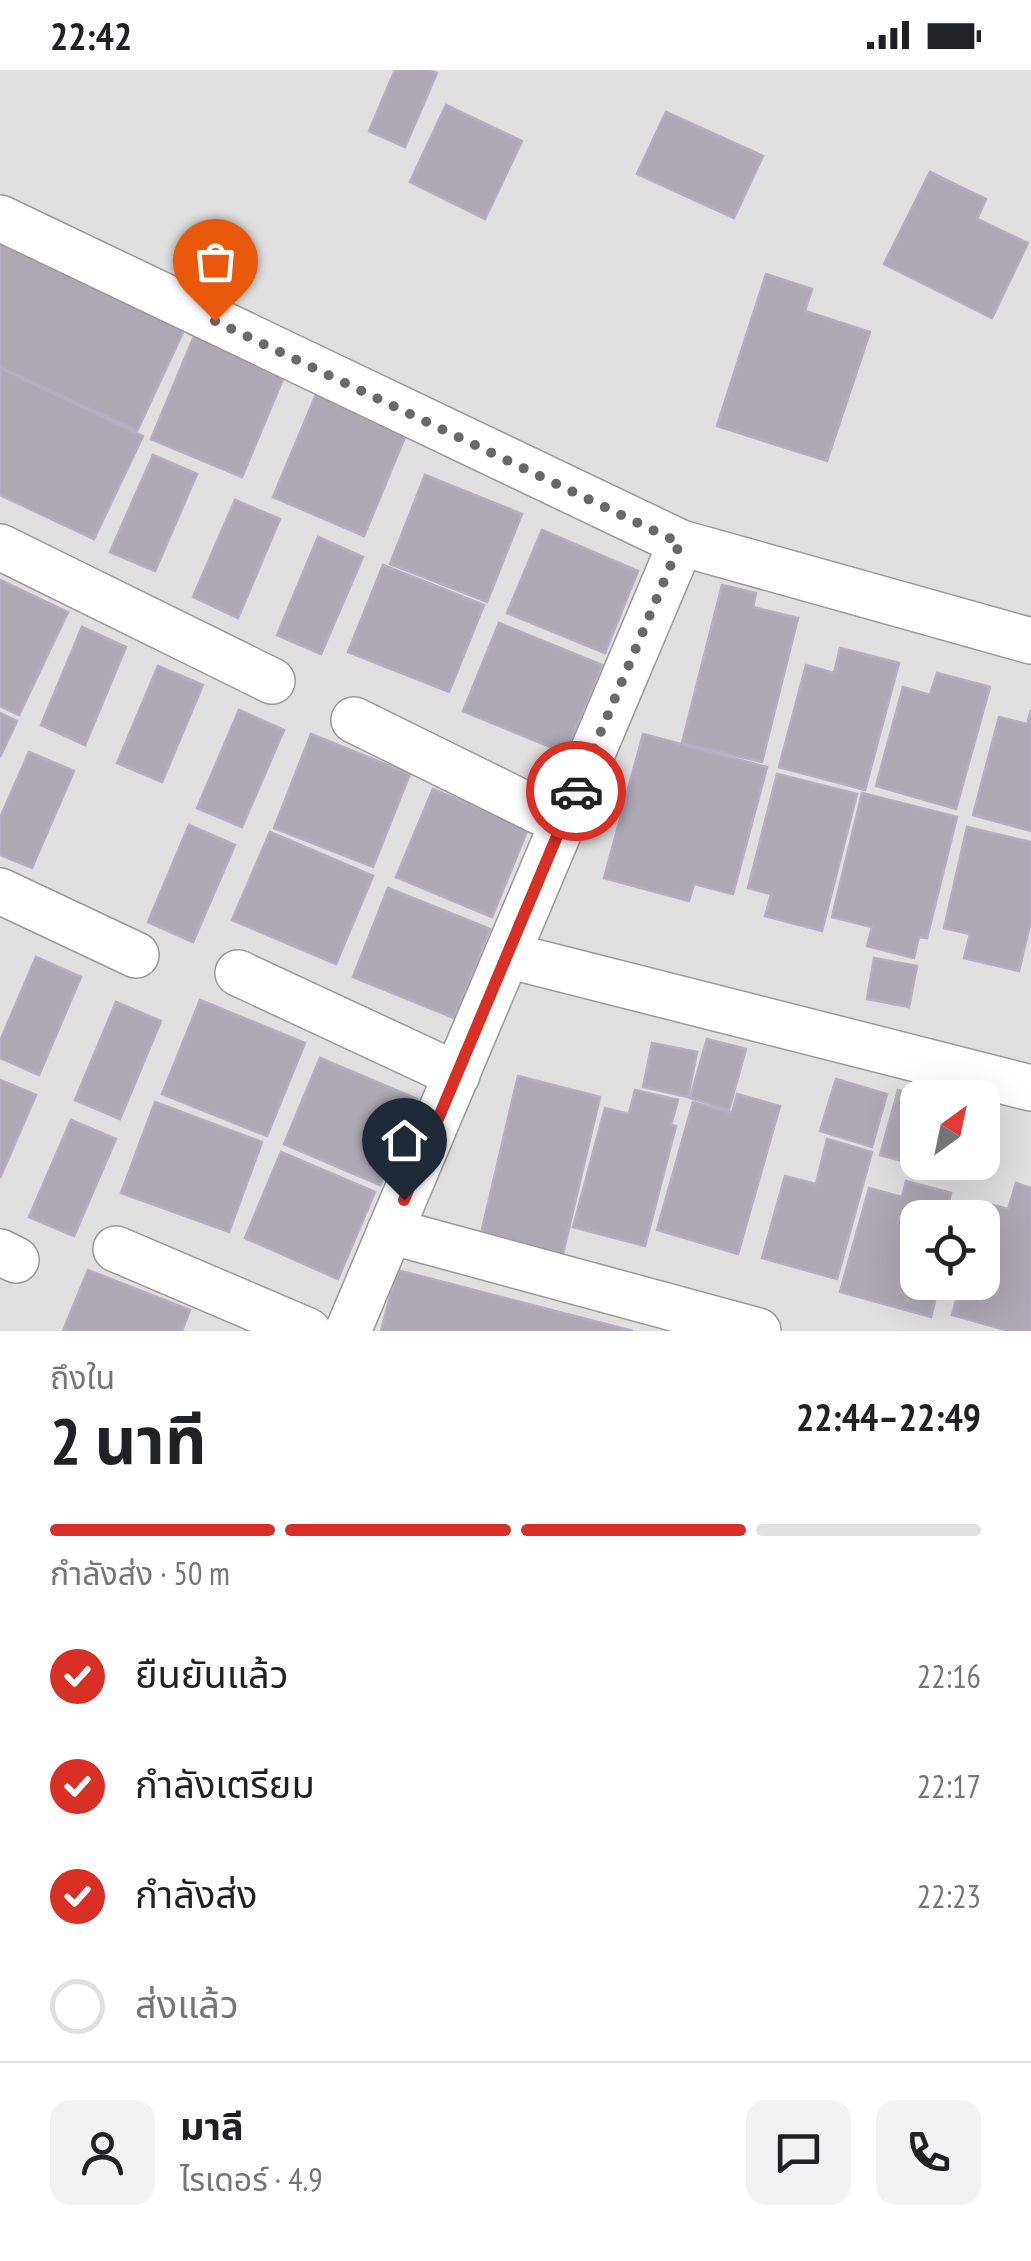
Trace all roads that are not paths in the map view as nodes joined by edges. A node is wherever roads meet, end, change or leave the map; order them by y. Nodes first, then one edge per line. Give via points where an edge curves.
1 (0, 218) edge
2 (680, 543) junction
3 (0, 547) edge
4 (1031, 640) edge
5 (272, 681) dead end
6 (354, 720) dead end
7 (563, 823) junction
8 (0, 892) edge
9 (136, 955) dead end
10 (507, 955) junction
11 (238, 973) dead end
12 (457, 1074) junction
13 (1031, 1088) edge
14 (390, 1231) junction
15 (116, 1249) dead end
16 (308, 1331) edge
17 (348, 1331) edge
18 (758, 1331) edge

1 - 2 street
2 - 4 street
2 - 7 street
3 - 5 street
6 - 7 street
7 - 10 street
8 - 9 street
10 - 12 street
10 - 13 street
11 - 12 street
12 - 14 street
14 - 17 street
14 - 18 street
15 - 16 street

